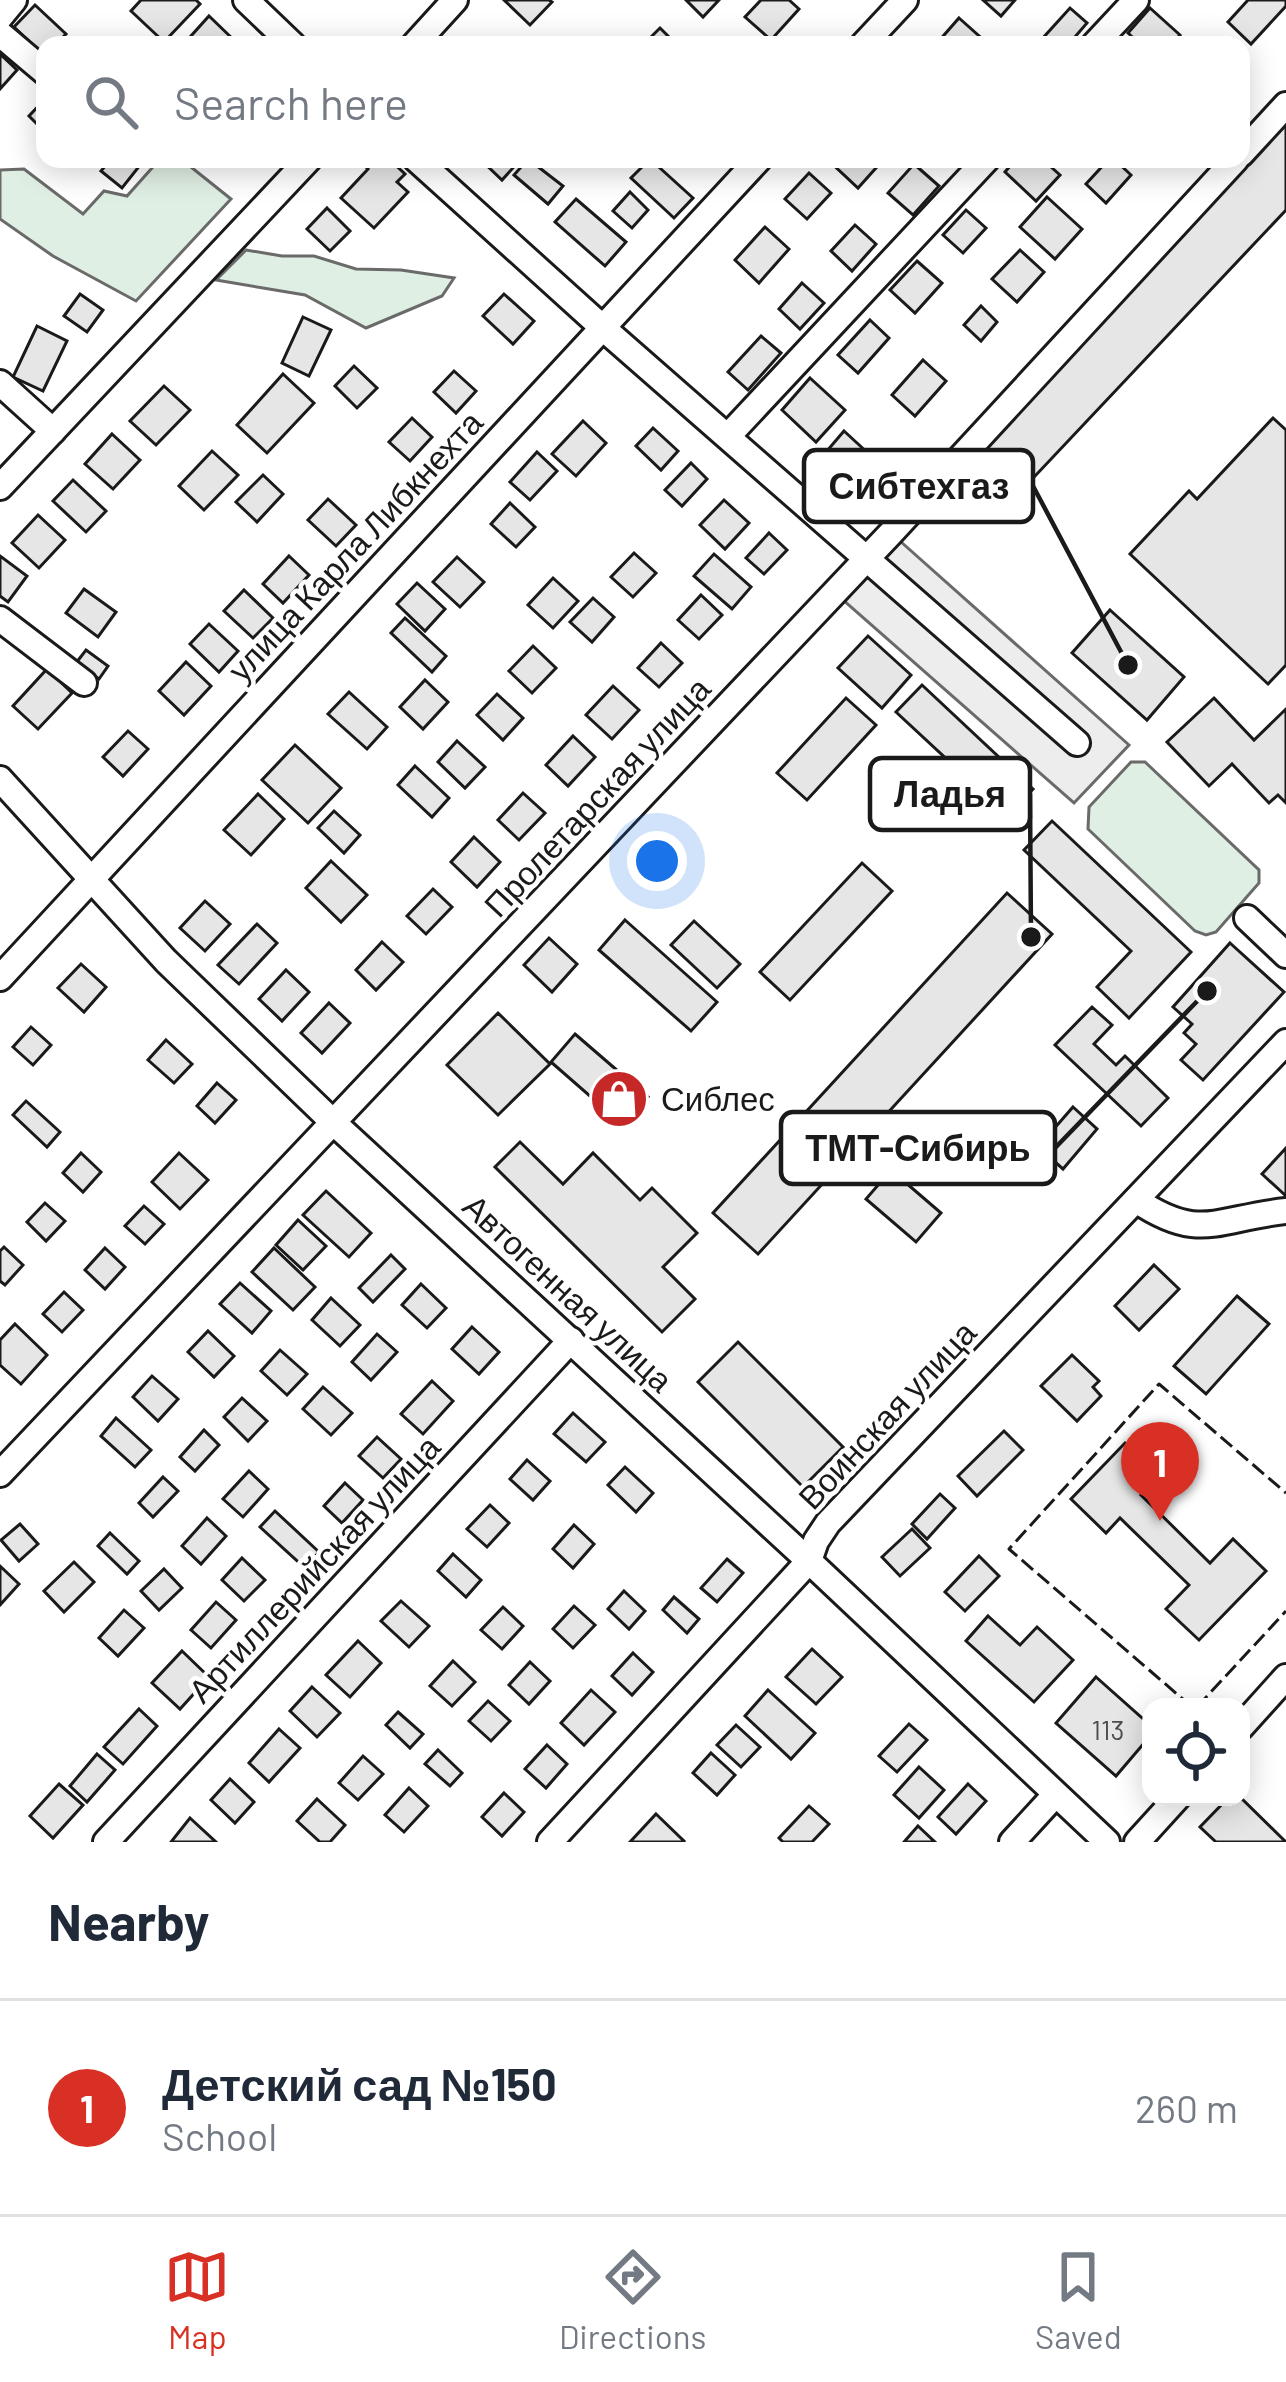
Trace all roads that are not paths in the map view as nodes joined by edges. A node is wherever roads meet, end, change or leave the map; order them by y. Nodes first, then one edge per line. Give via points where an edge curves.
1 (14, 0) edge
2 (246, 0) edge
3 (455, 0) edge
4 (904, 0) edge
5 (1136, 0) edge
6 (0, 17) edge
7 (0, 34) edge
8 (284, 36) edge
9 (422, 36) edge
10 (871, 36) edge
11 (1102, 36) edge
12 (36, 64) edge
13 (1286, 105) edge
14 (1250, 144) edge
15 (301, 168) edge
16 (426, 168) edge
17 (750, 168) edge
18 (979, 168) edge
19 (1228, 168) edge
20 (603, 328) junction
21 (0, 383) edge
22 (53, 431) junction
23 (729, 435) junction
24 (0, 488) edge
25 (867, 558) junction
26 (0, 619) edge
27 (84, 682) dead end
28 (1077, 743) dead end
29 (0, 779) edge
30 (91, 880) junction
31 (1247, 918) dead end
32 (1286, 956) edge
33 (0, 978) edge
34 (1286, 1042) edge
35 (334, 1123) junction
36 (1136, 1199) junction
37 (1275, 1212) edge
38 (1286, 1232) edge
39 (571, 1340) junction
40 (0, 1474) edge
41 (809, 1561) junction
42 (1286, 1677) edge
43 (1250, 1716) edge
44 (1055, 1795) junction
45 (1170, 1806) edge
46 (106, 1842) edge
47 (550, 1842) edge
48 (1012, 1842) edge
49 (1106, 1842) edge
50 (1137, 1842) edge

1 - 6 street
2 - 8 street
3 - 9 street
4 - 10 street
5 - 11 street
7 - 12 street
13 - 14 street, Пролетарская улица
15 - 22 street
16 - 20 street
17 - 20 street, улица Карла Либкнехта
18 - 23 street
19 - 25 street, Пролетарская улица
20 - 23 street
20 - 30 street, улица Карла Либкнехта
21 - 22 street
22 - 24 street
23 - 25 street
25 - 28 street
25 - 35 street, Пролетарская улица
26 - 27 street
29 - 30 street, Автогенная улица
30 - 33 street, улица Карла Либкнехта
30 - 35 street, Автогенная улица
31 - 32 street
34 - 36 street, Воинская улица
35 - 39 street, Автогенная улица
35 - 40 street, Пролетарская улица
36 - 37 street via 1196,1227
36 - 41 street, Воинская улица via 828,1522
37 - 38 street
39 - 41 street, Автогенная улица
39 - 46 street, Артиллерийская улица
41 - 44 street, Автогенная улица
41 - 47 street, Воинская улица
42 - 43 street
44 - 48 street
44 - 49 street, Автогенная улица
45 - 50 street

